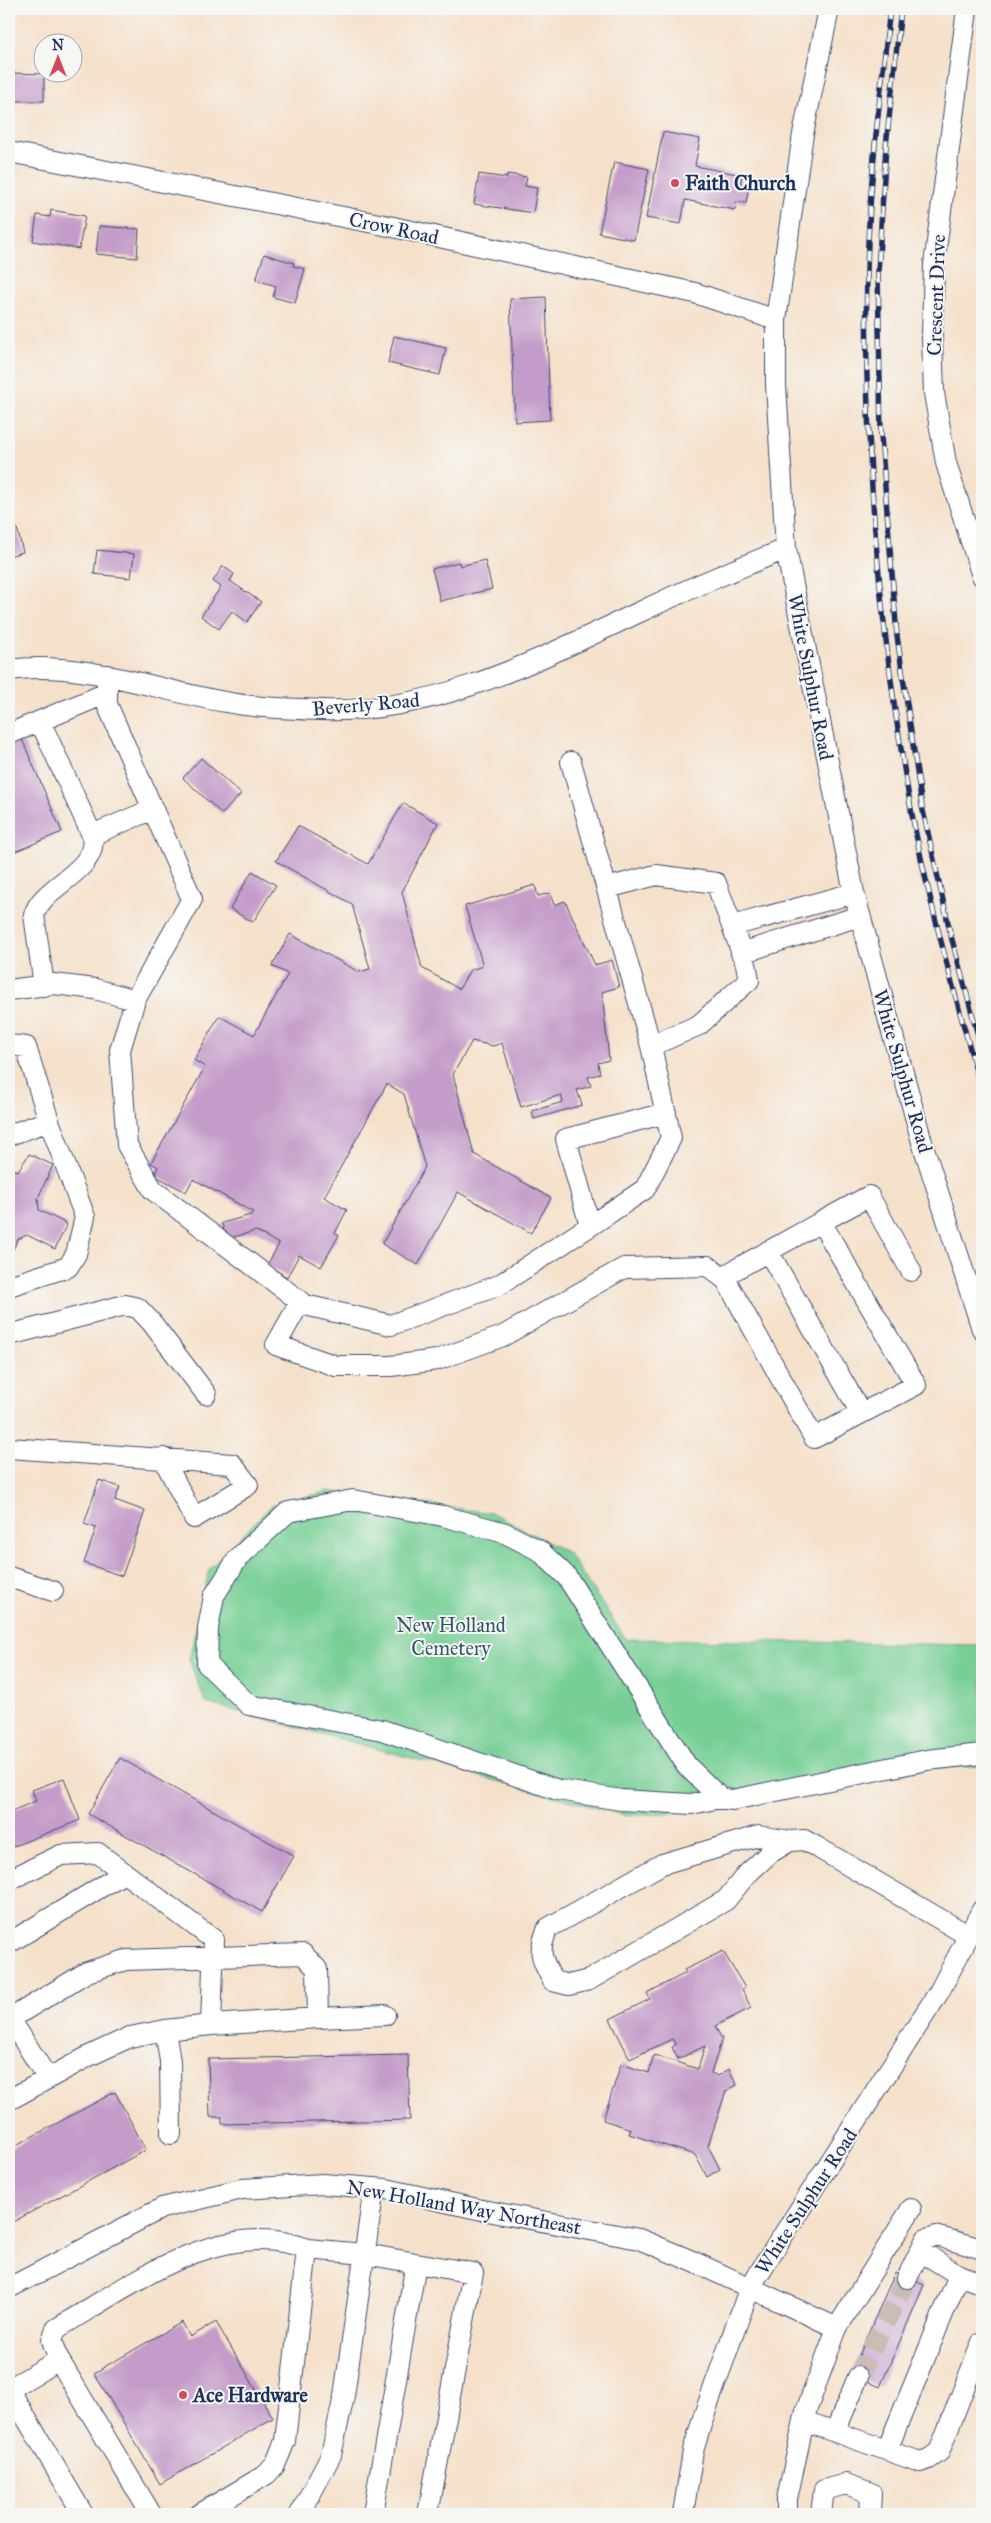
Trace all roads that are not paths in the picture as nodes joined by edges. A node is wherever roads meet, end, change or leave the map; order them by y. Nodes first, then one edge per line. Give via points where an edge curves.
1 (829, 9) edge
2 (966, 9) edge
3 (9, 152) edge
4 (776, 320) junction
5 (786, 549) junction
6 (982, 576) edge
7 (9, 670) edge
8 (107, 684) junction
9 (40, 721) junction
10 (9, 734) edge
11 (571, 762) dead end
12 (153, 809) junction
13 (92, 835) junction
14 (607, 888) junction
15 (854, 893) junction
16 (860, 916) junction
17 (732, 926) junction
18 (741, 953) junction
19 (44, 986) junction
20 (9, 990) edge
21 (135, 1000) junction
22 (9, 1045) edge
23 (652, 1046) junction
24 (666, 1113) junction
25 (49, 1121) junction
26 (9, 1136) edge
27 (821, 1222) junction
28 (590, 1226) junction
29 (768, 1251) junction
30 (911, 1271) dead end
31 (722, 1277) junction
32 (9, 1286) edge
33 (300, 1302) junction
34 (982, 1329) edge
35 (9, 1335) edge
36 (206, 1394) dead end
37 (862, 1413) junction
38 (9, 1448) edge
39 (164, 1458) dead end
40 (9, 1577) edge
41 (54, 1591) dead end
42 (982, 1754) edge
43 (720, 1798) junction
44 (790, 1841) junction
45 (124, 1873) junction
46 (9, 1880) edge
47 (982, 1910) edge
48 (969, 1936) junction
49 (9, 1943) edge
50 (214, 1955) junction
51 (385, 2015) dead end
52 (10, 2018) edge
53 (318, 2018) junction
54 (210, 2026) junction
55 (164, 2030) junction
56 (48, 2079) junction
57 (9, 2100) edge
58 (171, 2134) dead end
59 (374, 2188) junction
60 (912, 2209) dead end
61 (307, 2249) junction
62 (982, 2249) edge
63 (920, 2251) junction
64 (365, 2254) junction
65 (416, 2263) junction
66 (958, 2275) junction
67 (908, 2278) tunnel mouth
68 (982, 2284) edge
69 (9, 2288) edge
70 (750, 2288) junction
71 (837, 2328) junction
72 (982, 2342) edge
73 (59, 2360) junction
74 (858, 2377) tunnel mouth
75 (9, 2389) edge
76 (804, 2421) junction
77 (835, 2432) junction
78 (887, 2450) junction
79 (83, 2514) edge
80 (151, 2514) edge
81 (200, 2514) edge
82 (300, 2514) edge
83 (373, 2514) edge
84 (428, 2514) edge
85 (683, 2514) edge
86 (787, 2514) edge
87 (821, 2514) edge
88 (870, 2514) edge

1 - 4 street, White Sulphur Road via 803,134
2 - 6 street, Crescent Drive via 934,265 934,393 946,463
3 - 4 street, Crow Road via 433,235 695,293
4 - 5 street, White Sulphur Road via 776,385
5 - 8 street, Beverly Road via 690,588 538,660 425,700 373,708 280,708
5 - 15 street, White Sulphur Road
7 - 8 street, Beverly Road via 59,669
8 - 9 street
8 - 12 street via 107,704
9 - 10 street
9 - 13 street
11 - 14 street
12 - 13 street
12 - 21 street via 192,899
13 - 19 street via 92,849 84,863 38,904 34,915
14 - 17 street via 656,875 716,883
14 - 23 street
15 - 16 street, White Sulphur Road
15 - 17 street
16 - 18 street
16 - 34 street, White Sulphur Road via 922,1142
17 - 18 street
18 - 23 street via 749,980 699,1026
19 - 20 street
19 - 21 street via 54,984 95,989
21 - 33 street via 120,1050 127,1145 153,1190
22 - 25 street via 26,1046
23 - 24 street
24 - 28 street via 671,1138 645,1189
24 - 28 street via 566,1139
25 - 26 street
25 - 32 street via 85,1217 82,1234 68,1267
27 - 29 street
27 - 30 street via 869,1196
27 - 37 street via 916,1385
28 - 33 street via 499,1285 391,1325
29 - 31 street
29 - 37 street
31 - 33 street via 708,1266 624,1268 502,1336 437,1360 392,1366 336,1366 276,1345
31 - 37 street via 814,1438
35 - 36 street via 125,1305 138,1308
38 - 39 street
40 - 41 street
42 - 43 street via 927,1760 732,1800
43 - 43 street via 687,1766 567,1577 540,1551 505,1533 442,1516 353,1500 288,1512 238,1558 214,1596 208,1628 207,1664 249,1705 382,1730 558,1790 621,1800 691,1804
44 - 44 street via 770,1853 746,1875 726,1900 589,1980 569,1985 553,1981 543,1963 540,1946 548,1928 662,1864 758,1836
44 - 48 street via 804,1840
45 - 46 street via 98,1853 61,1855
45 - 49 street
45 - 50 street via 214,1940
47 - 48 street, White Sulphur Road
48 - 70 street, White Sulphur Road via 939,1992
50 - 52 street via 126,1960 86,1972
50 - 53 street via 303,1954 317,1969
50 - 54 street
51 - 53 street
52 - 56 street
53 - 54 street
54 - 55 street
55 - 56 street via 130,2037
55 - 58 street via 170,2062
56 - 57 street
59 - 64 street
59 - 69 street, New Holland Way Northeast via 323,2184 242,2189 162,2208
59 - 70 street, New Holland Way Northeast via 639,2239
60 - 71 street
61 - 64 street
61 - 73 street via 292,2242 256,2238 175,2260 56,2329 52,2340
61 - 81 street via 281,2454 267,2474
62 - 63 street via 936,2236 926,2239
63 - 66 street
63 - 67 street
64 - 65 street
64 - 82 street via 344,2396 331,2456
65 - 83 street
65 - 84 street via 473,2272
66 - 68 street
66 - 78 street
70 - 71 street, New Holland Way Northeast
70 - 85 street, White Sulphur Road via 693,2451
71 - 76 street
72 - 78 street via 939,2452 920,2462
73 - 75 street
73 - 80 street
74 - 77 street
75 - 79 street
76 - 77 street
76 - 86 street via 787,2500
77 - 78 street
87 - 88 street via 824,2490 846,2484 871,2493

